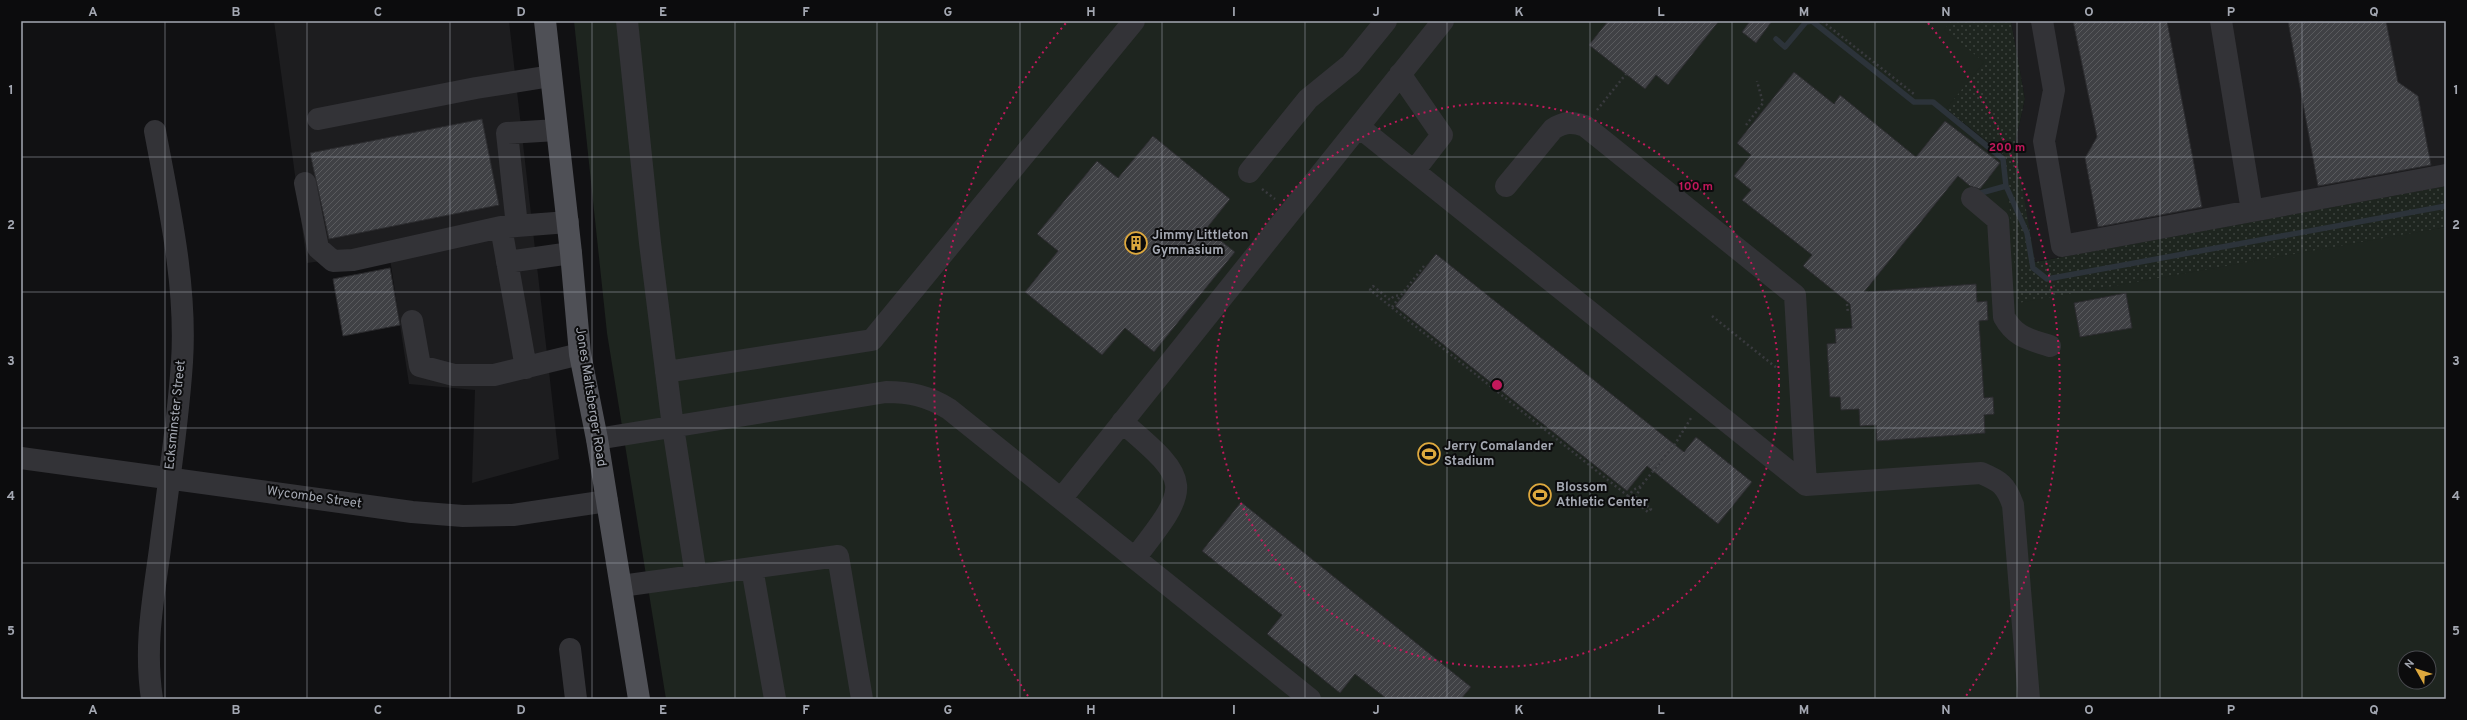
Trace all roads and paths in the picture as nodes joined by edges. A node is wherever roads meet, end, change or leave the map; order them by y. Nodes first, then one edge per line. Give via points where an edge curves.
1 (545, 21) edge
2 (627, 21) edge
3 (1134, 21) edge
4 (1386, 21) edge
5 (1443, 21) edge
6 (1822, 21) edge
7 (2042, 21) edge
8 (2221, 21) edge
9 (1400, 74) junction
10 (1626, 74) dead end
11 (551, 76) junction
12 (1757, 81) dead end
13 (1914, 94) dead end
14 (318, 118) dead end
15 (1746, 125) dead end
16 (1584, 126) junction
17 (1359, 127) junction
18 (557, 130) junction
19 (155, 131) dead end
20 (1414, 171) junction
21 (1249, 172) dead end
22 (2446, 175) edge
23 (305, 183) dead end
24 (1506, 186) dead end
25 (1262, 189) dead end
26 (1972, 198) dead end
27 (1279, 203) dead end
28 (2252, 211) junction
29 (568, 222) junction
30 (509, 226) junction
31 (571, 253) junction
32 (507, 262) junction
33 (1424, 266) dead end
34 (1401, 295) junction
35 (1847, 304) dead end
36 (1392, 307) junction
37 (1848, 313) dead end
38 (1712, 316) dead end
39 (412, 320) dead end
40 (2050, 346) dead end
41 (580, 354) junction
42 (526, 368) junction
43 (1778, 369) dead end
44 (666, 372) junction
45 (1693, 416) dead end
46 (1122, 422) junction
47 (673, 427) junction
48 (597, 439) junction
49 (21, 458) edge
50 (170, 478) junction
51 (1806, 485) junction
52 (1641, 486) junction
53 (1628, 497) junction
54 (1061, 498) junction
55 (607, 501) junction
56 (1135, 558) junction
57 (752, 568) junction
58 (696, 576) junction
59 (621, 586) junction
60 (570, 649) dead end
61 (152, 699) edge
62 (576, 699) edge
63 (639, 699) edge
64 (775, 699) edge
65 (862, 699) edge
66 (1310, 699) edge
67 (2029, 699) edge

1 - 11 main road, Jones Maltsberger Road
2 - 44 street
3 - 44 street via 872,340
4 - 21 street via 1351,64 1308,99
5 - 9 street
6 - 13 path
7 - 28 street via 2054,90 2044,141 2062,246
8 - 28 street
9 - 17 street
9 - 20 street via 1442,135
10 - 16 path
11 - 14 street
11 - 18 main road, Jones Maltsberger Road
12 - 15 path via 1763,103
16 - 24 street via 1575,122 1562,123 1552,129
16 - 51 street via 1795,295
17 - 20 street
17 - 46 street
18 - 29 main road, Jones Maltsberger Road
18 - 30 street via 507,133
19 - 50 street, Ecksminster Street via 171,215 181,291 182,361
20 - 51 street
22 - 28 street
23 - 30 street via 318,248 333,261 353,260
25 - 27 path
26 - 40 street via 1998,220 2004,317 2011,329 2022,337
29 - 30 street
29 - 31 main road, Jones Maltsberger Road
30 - 32 street
31 - 32 street
31 - 41 main road, Jones Maltsberger Road
32 - 42 street
33 - 34 path
34 - 36 path
34 - 36 path via 1390,300 1373,286 1370,290
35 - 37 path
36 - 53 path
38 - 43 path
39 - 42 street via 420,366 454,376 494,375
41 - 42 street
41 - 48 main road, Jones Maltsberger Road
44 - 47 street
45 - 52 path via 1675,444
46 - 54 street
46 - 56 street via 1160,454 1177,480 1177,491 1165,520
47 - 48 street
47 - 54 street via 886,392 908,392 932,398 949,409
47 - 58 street
48 - 55 main road, Jones Maltsberger Road
49 - 50 street, Wycombe Street
50 - 55 street, Wycombe Street via 412,512 463,516 513,515
50 - 61 street, Ecksminster Street via 148,632 147,668
51 - 67 street via 1981,473 1996,479 2008,490 2016,529
52 - 53 path via 1633,490
52 - 53 path via 1636,497 1651,509 1648,512
54 - 56 street
55 - 59 main road, Jones Maltsberger Road
56 - 66 street
57 - 58 street
57 - 64 street
57 - 65 street via 838,556
58 - 59 street
59 - 63 main road, Jones Maltsberger Road
60 - 62 street

